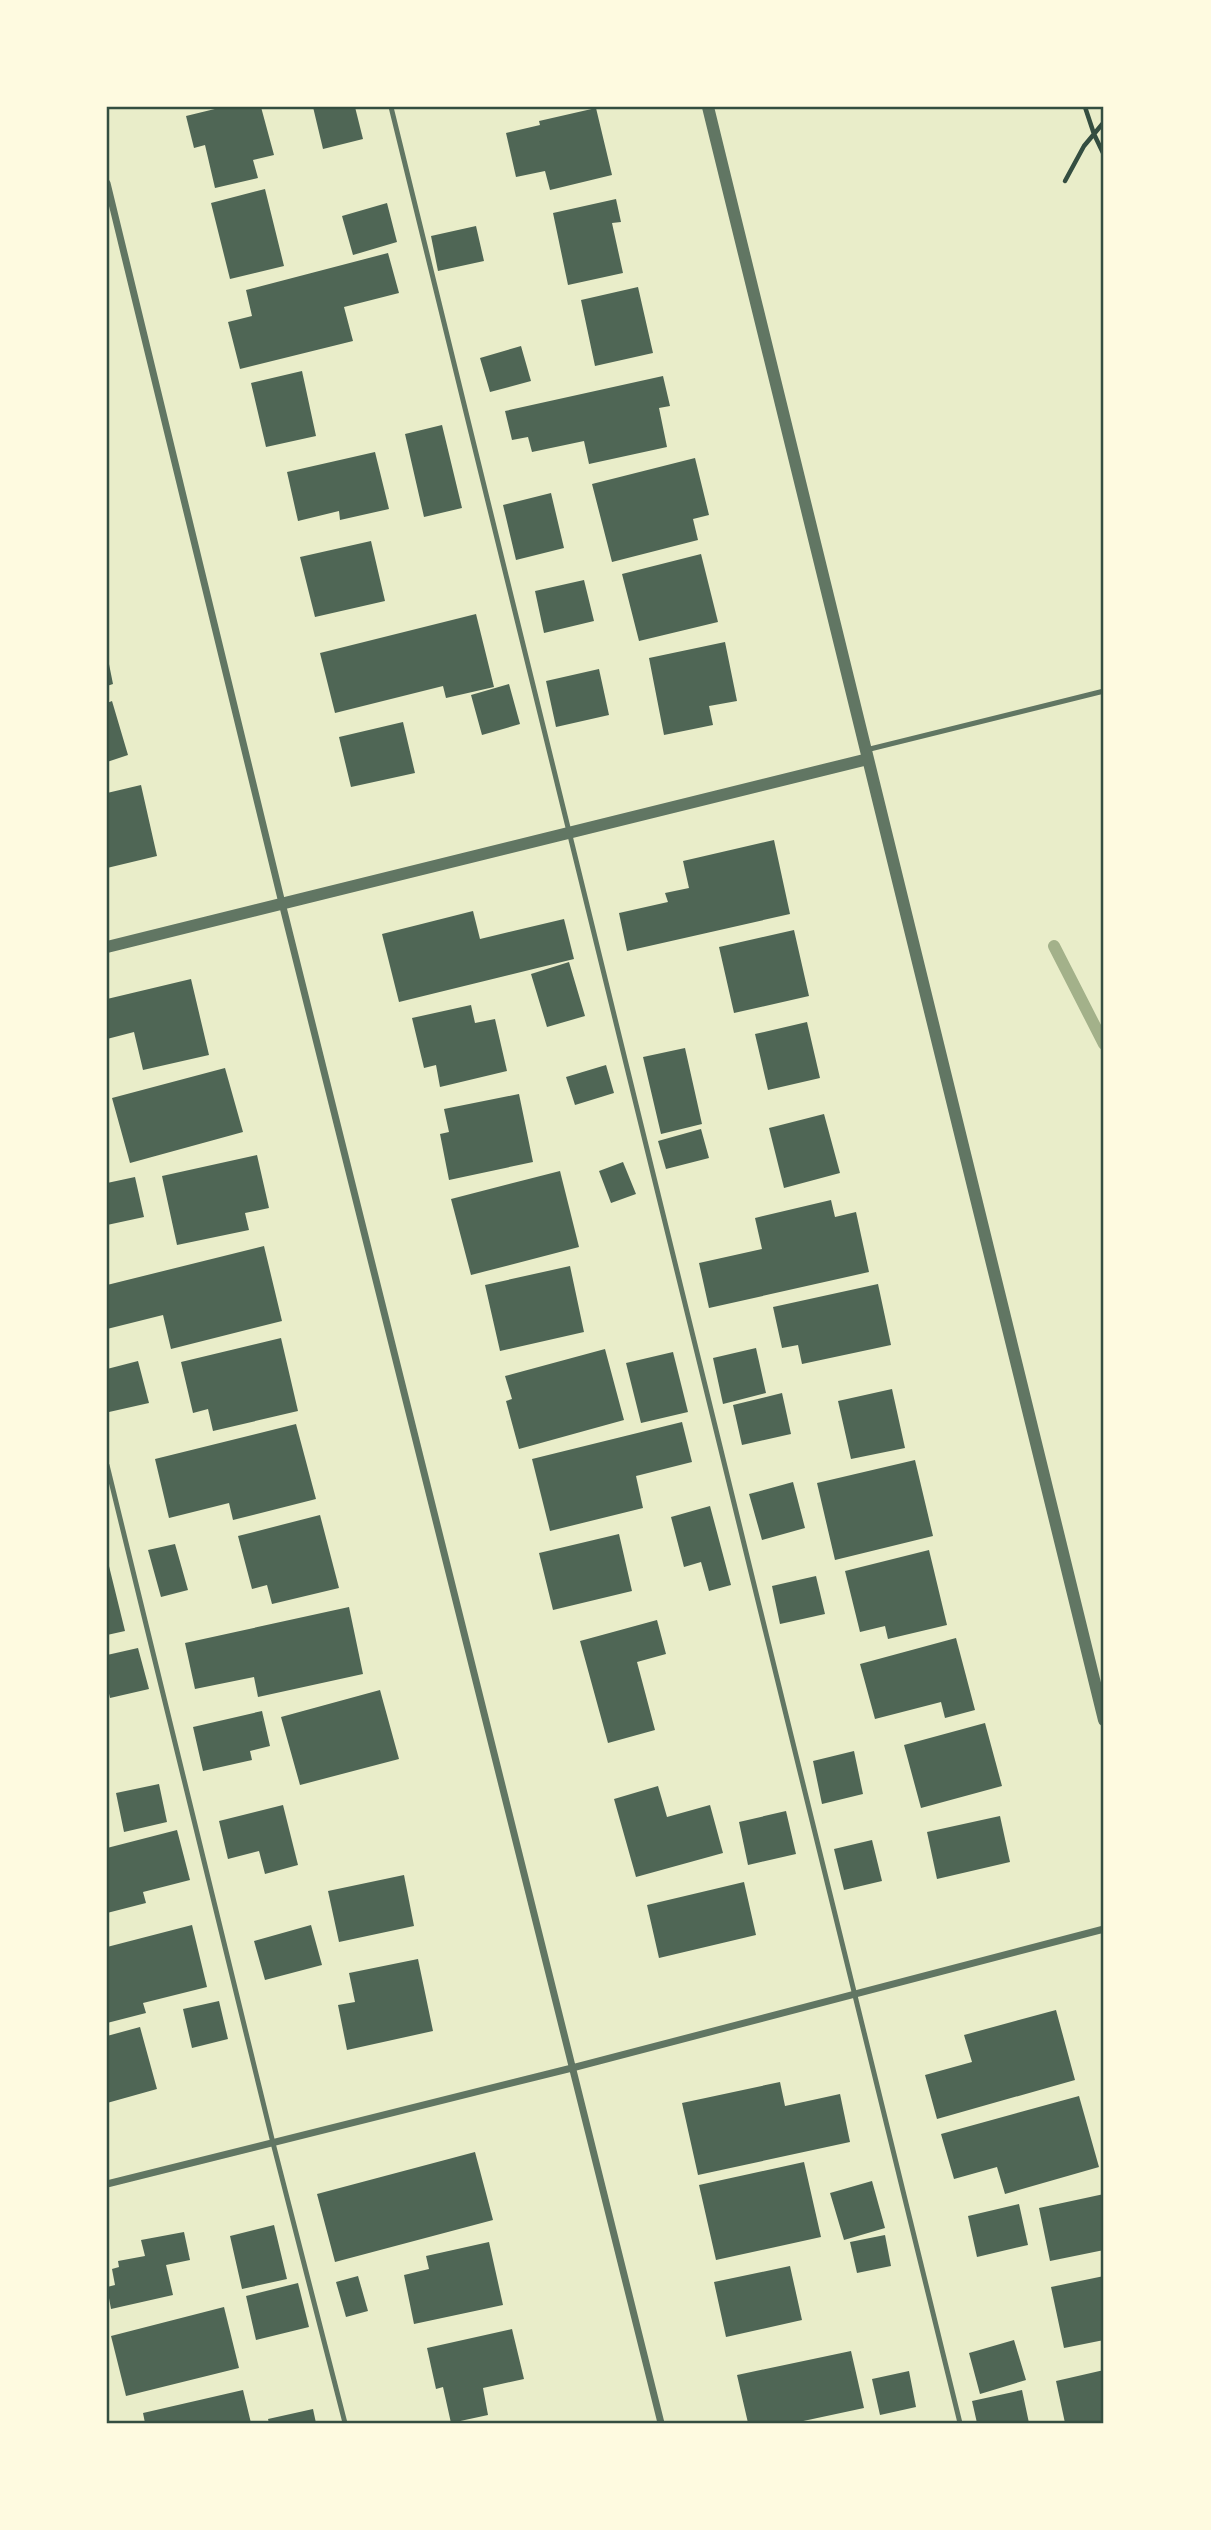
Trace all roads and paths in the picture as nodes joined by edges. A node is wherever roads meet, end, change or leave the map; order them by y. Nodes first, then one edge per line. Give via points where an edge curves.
1 (391, 107) edge
2 (708, 107) edge
3 (1085, 107) edge
4 (1104, 122) edge
5 (1094, 134) junction
6 (1104, 155) edge
7 (1065, 181) dead end
8 (107, 183) edge
9 (1104, 691) edge
10 (867, 755) junction
11 (568, 833) junction
12 (282, 903) junction
13 (107, 947) edge
14 (107, 1465) edge
15 (1104, 1720) edge
16 (1104, 1929) edge
17 (855, 1994) junction
18 (572, 2068) junction
19 (273, 2143) junction
20 (107, 2184) edge
21 (345, 2423) edge
22 (661, 2423) edge
23 (960, 2423) edge

1 - 11 lane
2 - 10 street
3 - 5 path
4 - 5 path
5 - 6 path
5 - 7 path
8 - 12 street
9 - 10 lane
10 - 11 street
10 - 15 street
11 - 12 street
11 - 17 lane
12 - 13 street
12 - 18 street
14 - 19 lane
16 - 17 street
17 - 18 street
17 - 23 lane
18 - 19 street
18 - 22 street
19 - 20 street
19 - 21 lane

